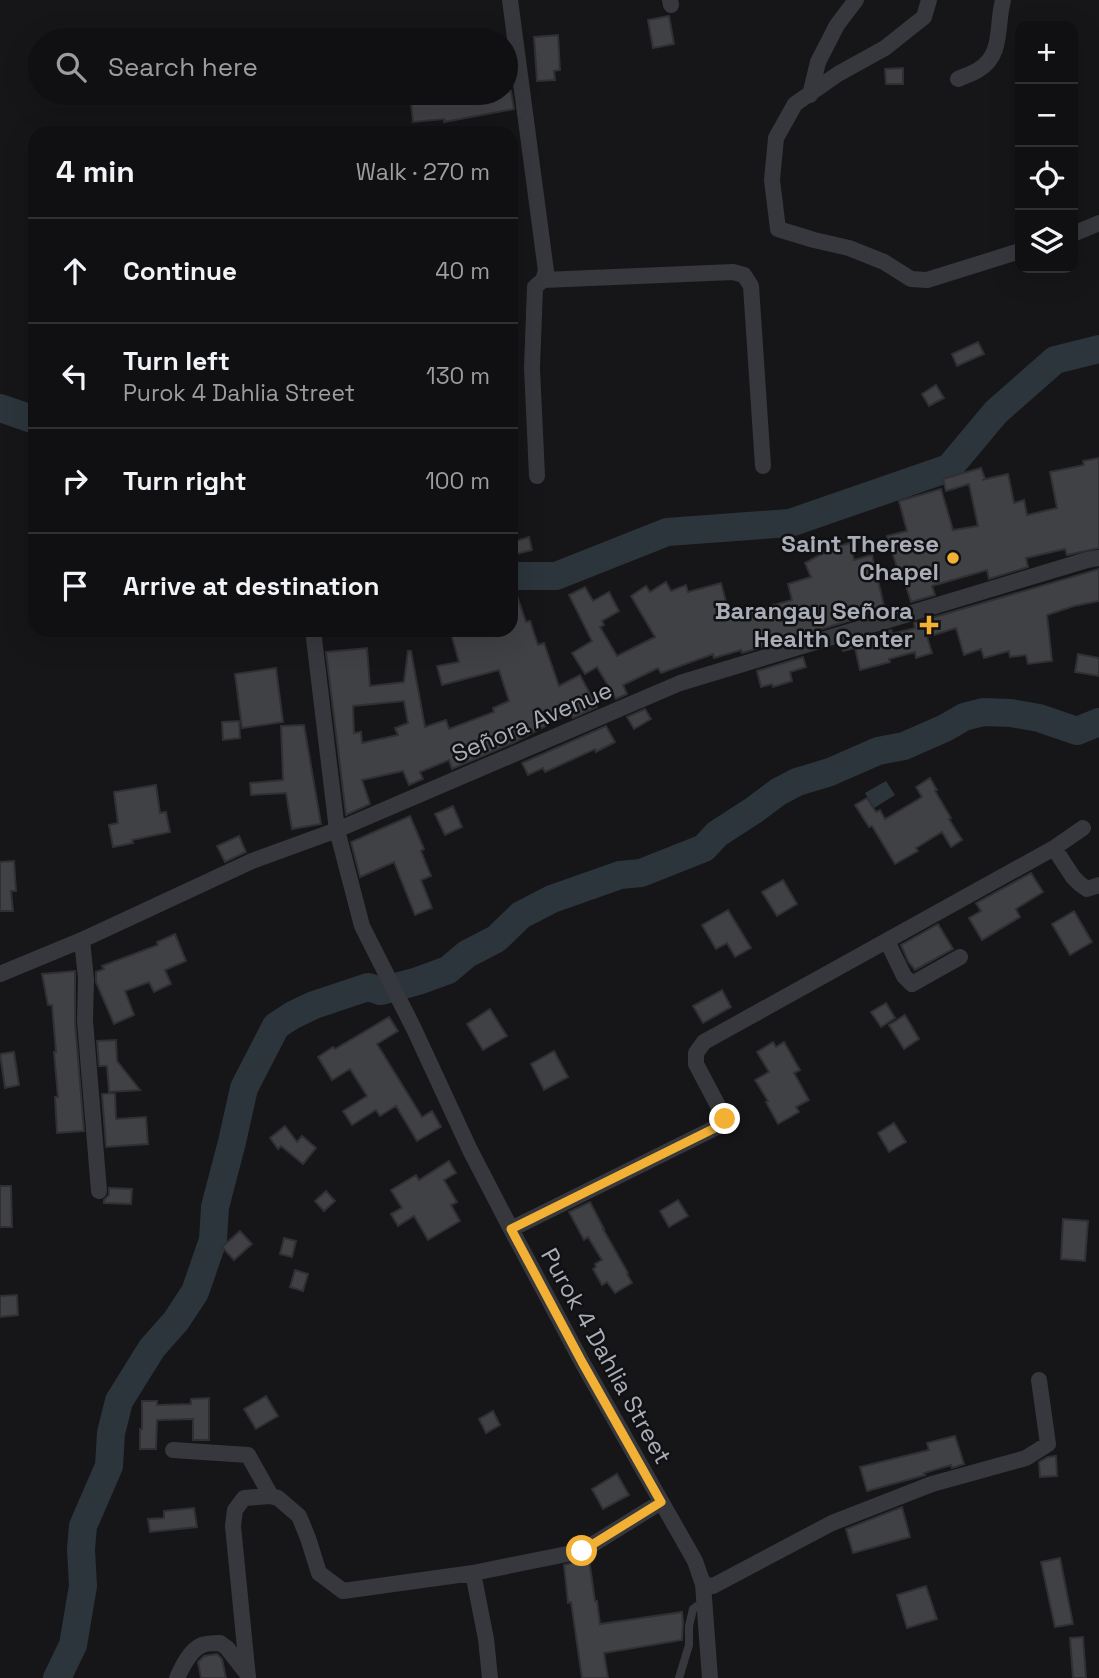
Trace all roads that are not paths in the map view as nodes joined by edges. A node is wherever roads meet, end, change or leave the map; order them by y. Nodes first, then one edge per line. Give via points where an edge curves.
1 (510, 0) edge
2 (856, 0) edge
3 (929, 0) edge
4 (1003, 0) edge
5 (514, 28) edge
6 (518, 60) edge
7 (958, 79) dead end
8 (810, 95) junction
9 (1099, 223) edge
10 (1078, 232) edge
11 (1015, 253) edge
12 (543, 280) junction
13 (763, 466) dead end
14 (537, 476) dead end
15 (1099, 558) edge
16 (314, 637) edge
17 (1083, 828) dead end
18 (337, 830) junction
19 (1054, 848) junction
20 (1099, 884) edge
21 (82, 940) junction
22 (887, 941) junction
23 (960, 957) dead end
24 (0, 974) edge
25 (99, 1191) dead end
26 (511, 1229) junction
27 (1039, 1380) dead end
28 (173, 1450) dead end
29 (271, 1496) junction
30 (661, 1502) junction
31 (473, 1573) junction
32 (704, 1593) junction
33 (248, 1677) edge
34 (177, 1678) edge
35 (490, 1678) edge
36 (679, 1678) edge
37 (710, 1678) edge

1 - 5 street
2 - 8 street via 818,62
3 - 8 street via 924,16 885,48
4 - 7 street via 995,52 978,70
6 - 12 street via 546,271
8 - 11 street via 795,104 776,138 772,180 778,229 849,247 911,279 927,280
9 - 10 street
12 - 13 street via 744,275 751,286
12 - 14 street via 535,287 532,368
15 - 18 street, Señora Avenue via 680,683
16 - 18 street, Purok 4 Dahlia Street
17 - 19 street
18 - 21 street, Señora Avenue via 251,861
18 - 26 street, Purok 4 Dahlia Street via 362,926
19 - 20 street via 1080,884 1087,889
19 - 22 street
21 - 24 street, Señora Avenue
21 - 25 street
22 - 23 street via 912,984
22 - 26 street via 705,1042 696,1053 696,1064 725,1119 721,1125
26 - 30 street, Purok 4 Dahlia Street
27 - 32 street via 1048,1444 1026,1458 932,1485 832,1523
28 - 29 street via 248,1455
29 - 31 street via 299,1516 319,1573 342,1591
29 - 33 street via 244,1498 235,1510
30 - 31 street via 582,1551
30 - 32 street, Purok 4 Dahlia Street via 695,1561
31 - 35 street
32 - 36 lane via 693,1609
32 - 37 street, Purok 4 Dahlia Street
33 - 34 street via 220,1643 201,1646

